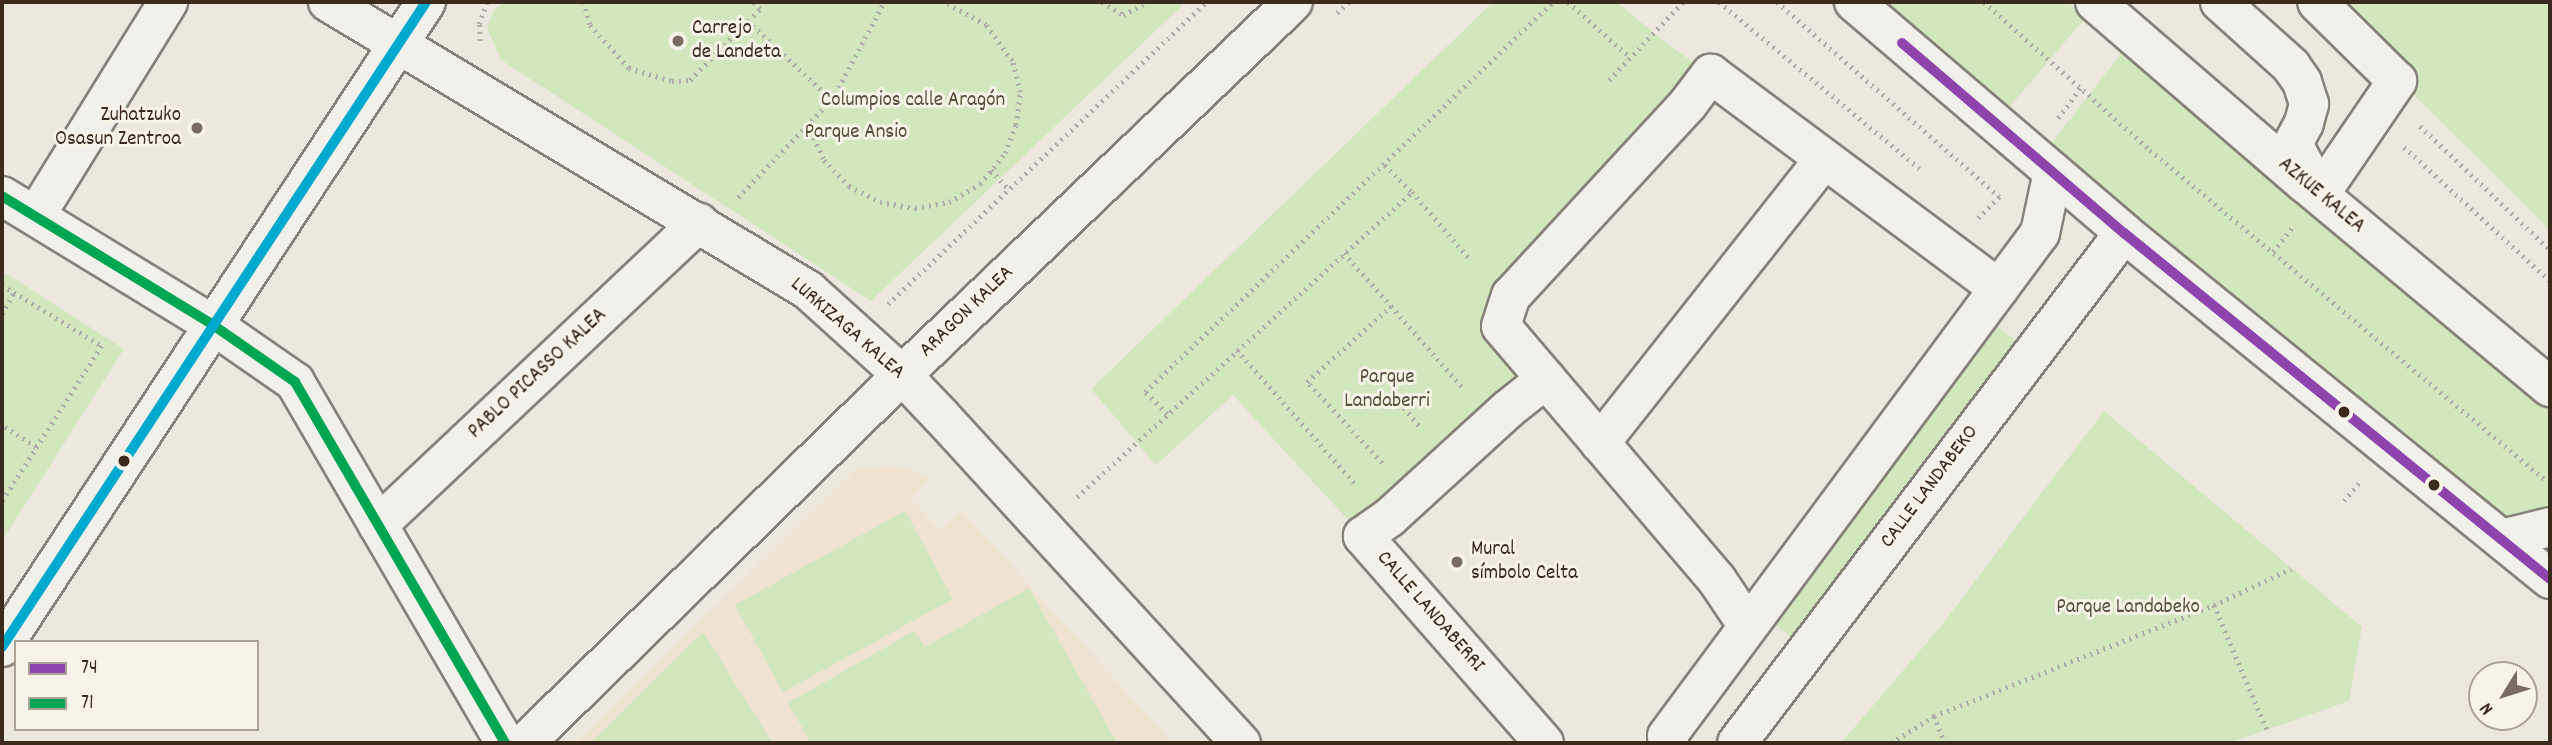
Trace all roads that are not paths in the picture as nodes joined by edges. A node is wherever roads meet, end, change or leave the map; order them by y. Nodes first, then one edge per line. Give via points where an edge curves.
1 (168, 2) edge
2 (328, 2) edge
3 (426, 2) edge
4 (1293, 2) edge
5 (1854, 2) edge
6 (2095, 2) edge
7 (2220, 2) edge
8 (2316, 2) edge
9 (397, 44) junction
10 (1824, 159) junction
11 (2042, 162) junction
12 (2, 196) edge
13 (36, 215) junction
14 (715, 215) junction
15 (2124, 233) junction
16 (1999, 289) junction
17 (213, 325) junction
18 (902, 374) junction
19 (1546, 379) junction
20 (2550, 387) edge
21 (1600, 443) junction
22 (378, 525) junction
23 (2550, 527) edge
24 (2502, 539) junction
25 (2550, 579) edge
26 (1748, 626) junction
27 (2, 648) edge
28 (505, 743) edge
29 (525, 743) edge
30 (1241, 743) edge
31 (1544, 743) edge
32 (1669, 743) edge
33 (1737, 743) edge

1 - 13 street
2 - 9 street, LURKIZAGA KALEA
3 - 9 street
4 - 18 street, ARAGON KALEA
5 - 11 street
6 - 20 street, AZKUE KALEA
7 - 8 street via 2291,66 2302,82 2309,104 2293,144 2312,179 2324,188 2397,81
9 - 14 street, LURKIZAGA KALEA
9 - 17 street
10 - 16 street
10 - 19 street via 1711,74 1511,296 1501,326
10 - 21 street
11 - 15 street
11 - 16 street via 2040,233
12 - 13 street
13 - 17 street
14 - 18 street, LURKIZAGA KALEA via 808,289
14 - 22 street, PABLO PICASSO KALEA
15 - 24 street
15 - 33 street, CALLE LANDABEKO
16 - 26 street
17 - 22 street via 295,382
17 - 27 street
18 - 29 street, ARAGON KALEA
18 - 30 street, LURKIZAGA KALEA
19 - 21 street
19 - 31 street, CALLE LANDABERRI via 1363,536
21 - 26 street via 1717,580
22 - 28 street
23 - 24 street
24 - 25 street
26 - 32 street via 1667,736

